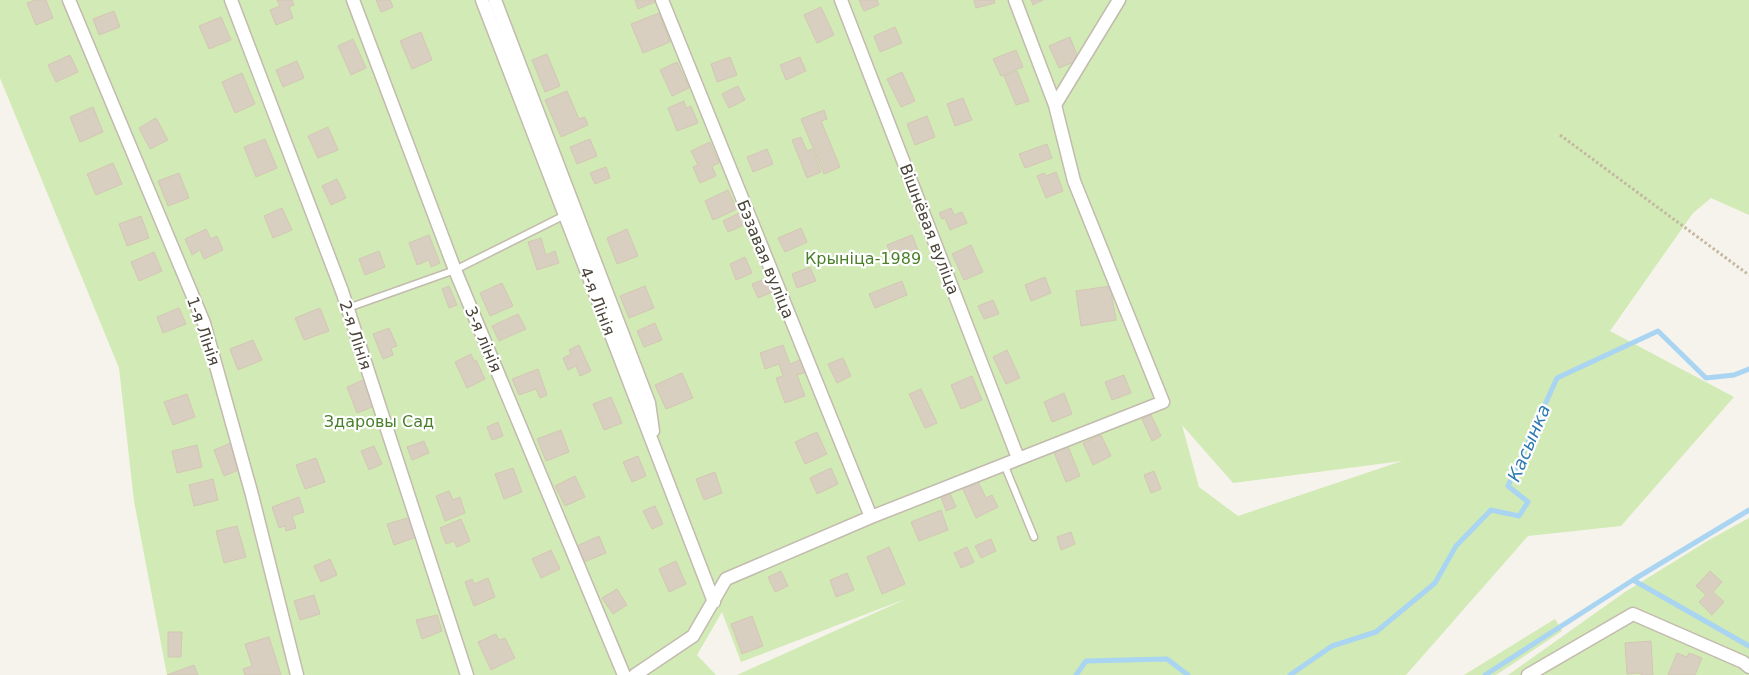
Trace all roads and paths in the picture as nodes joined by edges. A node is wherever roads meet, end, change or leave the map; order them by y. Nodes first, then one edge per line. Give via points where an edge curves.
1 (69, 0) edge
2 (231, 0) edge
3 (353, 0) edge
4 (482, 0) edge
5 (495, 0) edge
6 (662, 0) edge
7 (841, 0) edge
8 (1015, 0) edge
9 (1119, 0) edge
10 (1055, 105) junction
11 (1560, 135) dead end
12 (565, 215) junction
13 (455, 270) junction
14 (1749, 275) edge
15 (348, 308) junction
16 (656, 452) junction
17 (1018, 458) junction
18 (1004, 464) junction
19 (871, 517) junction
20 (1034, 537) dead end
21 (714, 602) junction
22 (1749, 667) edge
23 (1549, 669) edge
24 (297, 675) edge
25 (467, 675) edge
26 (624, 675) edge
27 (635, 675) edge
28 (1528, 675) edge

1 - 24 street, 1-я Лінія via 204,323
2 - 15 street, 2-я Лінія
3 - 13 street, 3-я лінія
4 - 12 street, 4-я Лінія
5 - 16 street via 649,403
6 - 19 street, Бэзавая вуліца
7 - 17 street, Вішнёвая вуліца
8 - 10 street
9 - 10 street
10 - 17 street via 1074,181 1163,402
11 - 14 path
12 - 13 lane
12 - 16 street, 4-я Лінія
13 - 15 lane
13 - 26 street, 3-я лінія
15 - 25 street, 2-я Лінія
16 - 21 street, 4-я Лінія
17 - 18 street
18 - 19 street
18 - 20 lane
19 - 21 street via 726,578
21 - 27 street via 693,636
22 - 23 street via 1633,614
23 - 28 street

